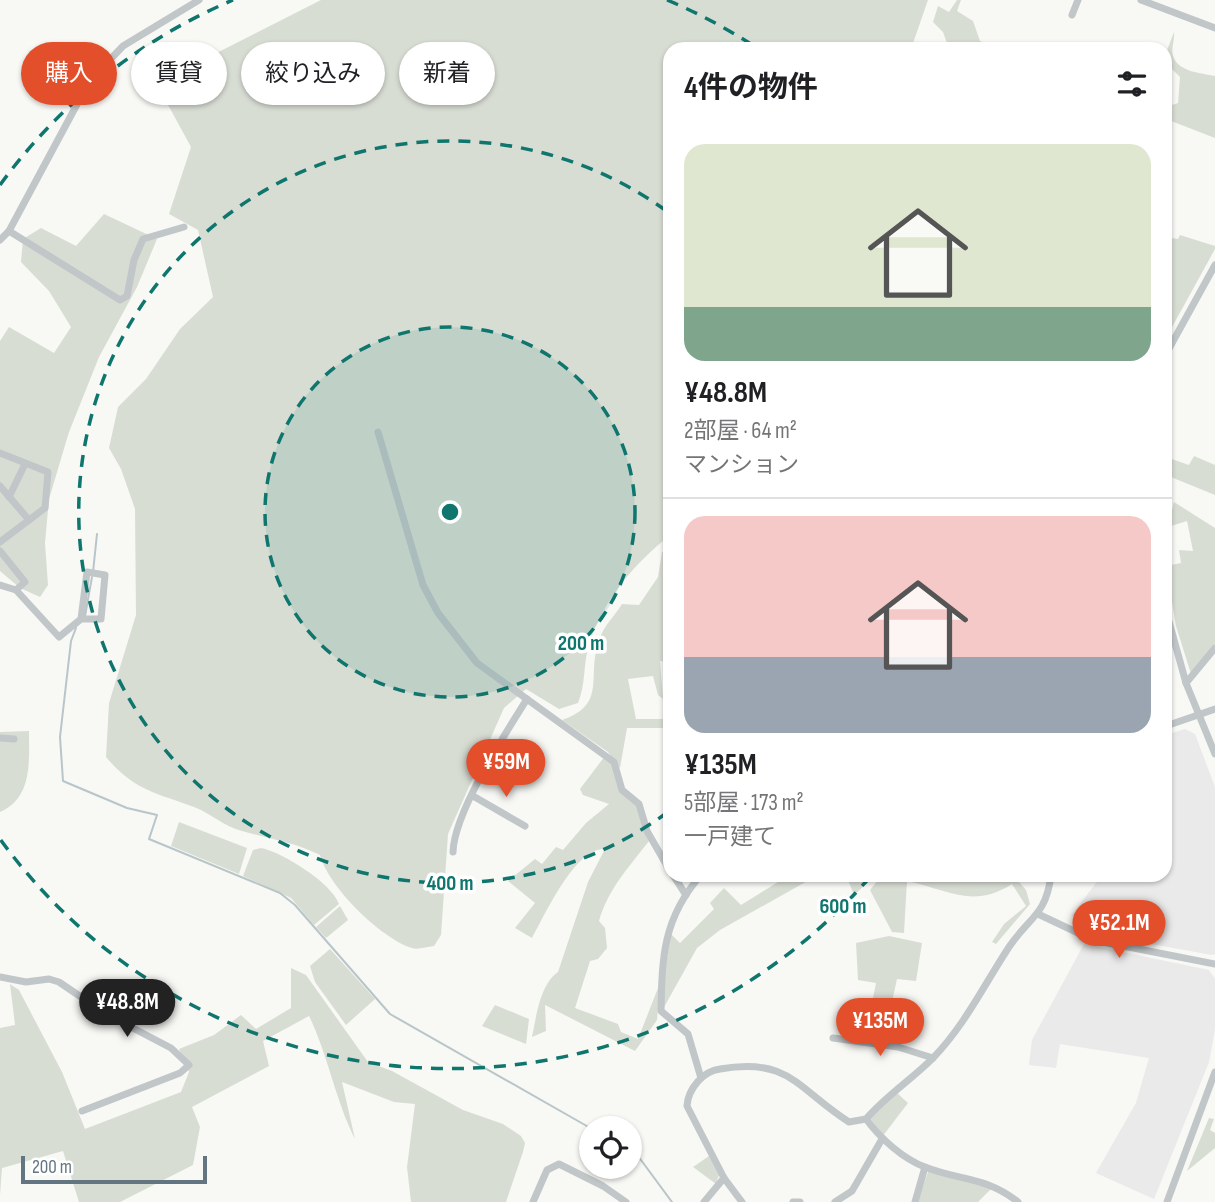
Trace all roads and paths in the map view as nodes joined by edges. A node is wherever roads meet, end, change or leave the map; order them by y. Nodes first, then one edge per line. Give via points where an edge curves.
1 (199, 0) edge
2 (1078, 0) edge
3 (1141, 0) edge
4 (1072, 15) dead end
5 (1215, 28) edge
6 (184, 228) dead end
7 (9, 231) junction
8 (0, 240) edge
9 (1215, 265) edge
10 (1172, 343) edge
11 (378, 432) dead end
12 (0, 453) edge
13 (25, 464) junction
14 (0, 486) edge
15 (9, 497) junction
16 (29, 520) junction
17 (0, 542) edge
18 (1, 555) edge
19 (0, 585) edge
20 (16, 590) junction
21 (81, 619) junction
22 (1172, 633) edge
23 (1215, 648) edge
24 (1186, 683) junction
25 (527, 699) junction
26 (1215, 709) edge
27 (1199, 715) junction
28 (1172, 724) edge
29 (0, 738) edge
30 (14, 740) dead end
31 (1215, 754) edge
32 (473, 796) junction
33 (525, 826) dead end
34 (453, 852) dead end
35 (663, 859) edge
36 (677, 882) edge
37 (696, 882) edge
38 (1050, 882) edge
39 (686, 895) junction
40 (1038, 914) junction
41 (1215, 964) edge
42 (0, 977) edge
43 (833, 1038) dead end
44 (933, 1058) junction
45 (1215, 1072) edge
46 (701, 1078) junction
47 (82, 1111) dead end
48 (866, 1119) junction
49 (882, 1139) junction
50 (926, 1167) junction
51 (724, 1178) junction
52 (533, 1202) edge
53 (626, 1202) edge
54 (704, 1202) edge
55 (741, 1202) edge
56 (793, 1202) edge
57 (800, 1202) edge
58 (835, 1202) edge
59 (915, 1202) edge
60 (1018, 1202) edge
61 (1167, 1202) edge

1 - 7 street via 122,46 89,82
2 - 4 street
3 - 5 street
6 - 7 street via 143,239 127,296 120,300
7 - 8 street
9 - 10 street
11 - 25 street via 430,600 477,663
12 - 13 street
13 - 15 street
13 - 16 street via 48,472 45,508
14 - 15 street
15 - 16 street
16 - 17 street
18 - 20 street via 25,582
19 - 20 street
20 - 21 street via 59,636
21 - 21 street via 87,572 105,575 102,619
22 - 24 street
23 - 24 street
24 - 27 street
25 - 32 street
25 - 35 street via 614,762 622,790 639,803 647,831
26 - 27 street
27 - 28 street
27 - 31 street
29 - 30 street
32 - 33 street
32 - 34 street via 453,839
36 - 39 street
37 - 39 street
38 - 40 street
39 - 46 street via 661,957 661,1011 688,1034
40 - 41 street via 1101,942
40 - 44 street via 1018,934 986,990
42 - 47 street via 59,982 106,1014 171,1048 189,1065 180,1073
43 - 44 street via 898,1047
44 - 48 street via 891,1091
45 - 61 street
46 - 48 street via 716,1069 767,1067 807,1088 849,1122
46 - 51 street via 688,1095 687,1106
48 - 49 street
49 - 50 street
49 - 58 street via 852,1191
50 - 59 street
50 - 60 street via 990,1185
51 - 54 street
51 - 55 street
52 - 53 street via 547,1170 559,1164
56 - 57 street

